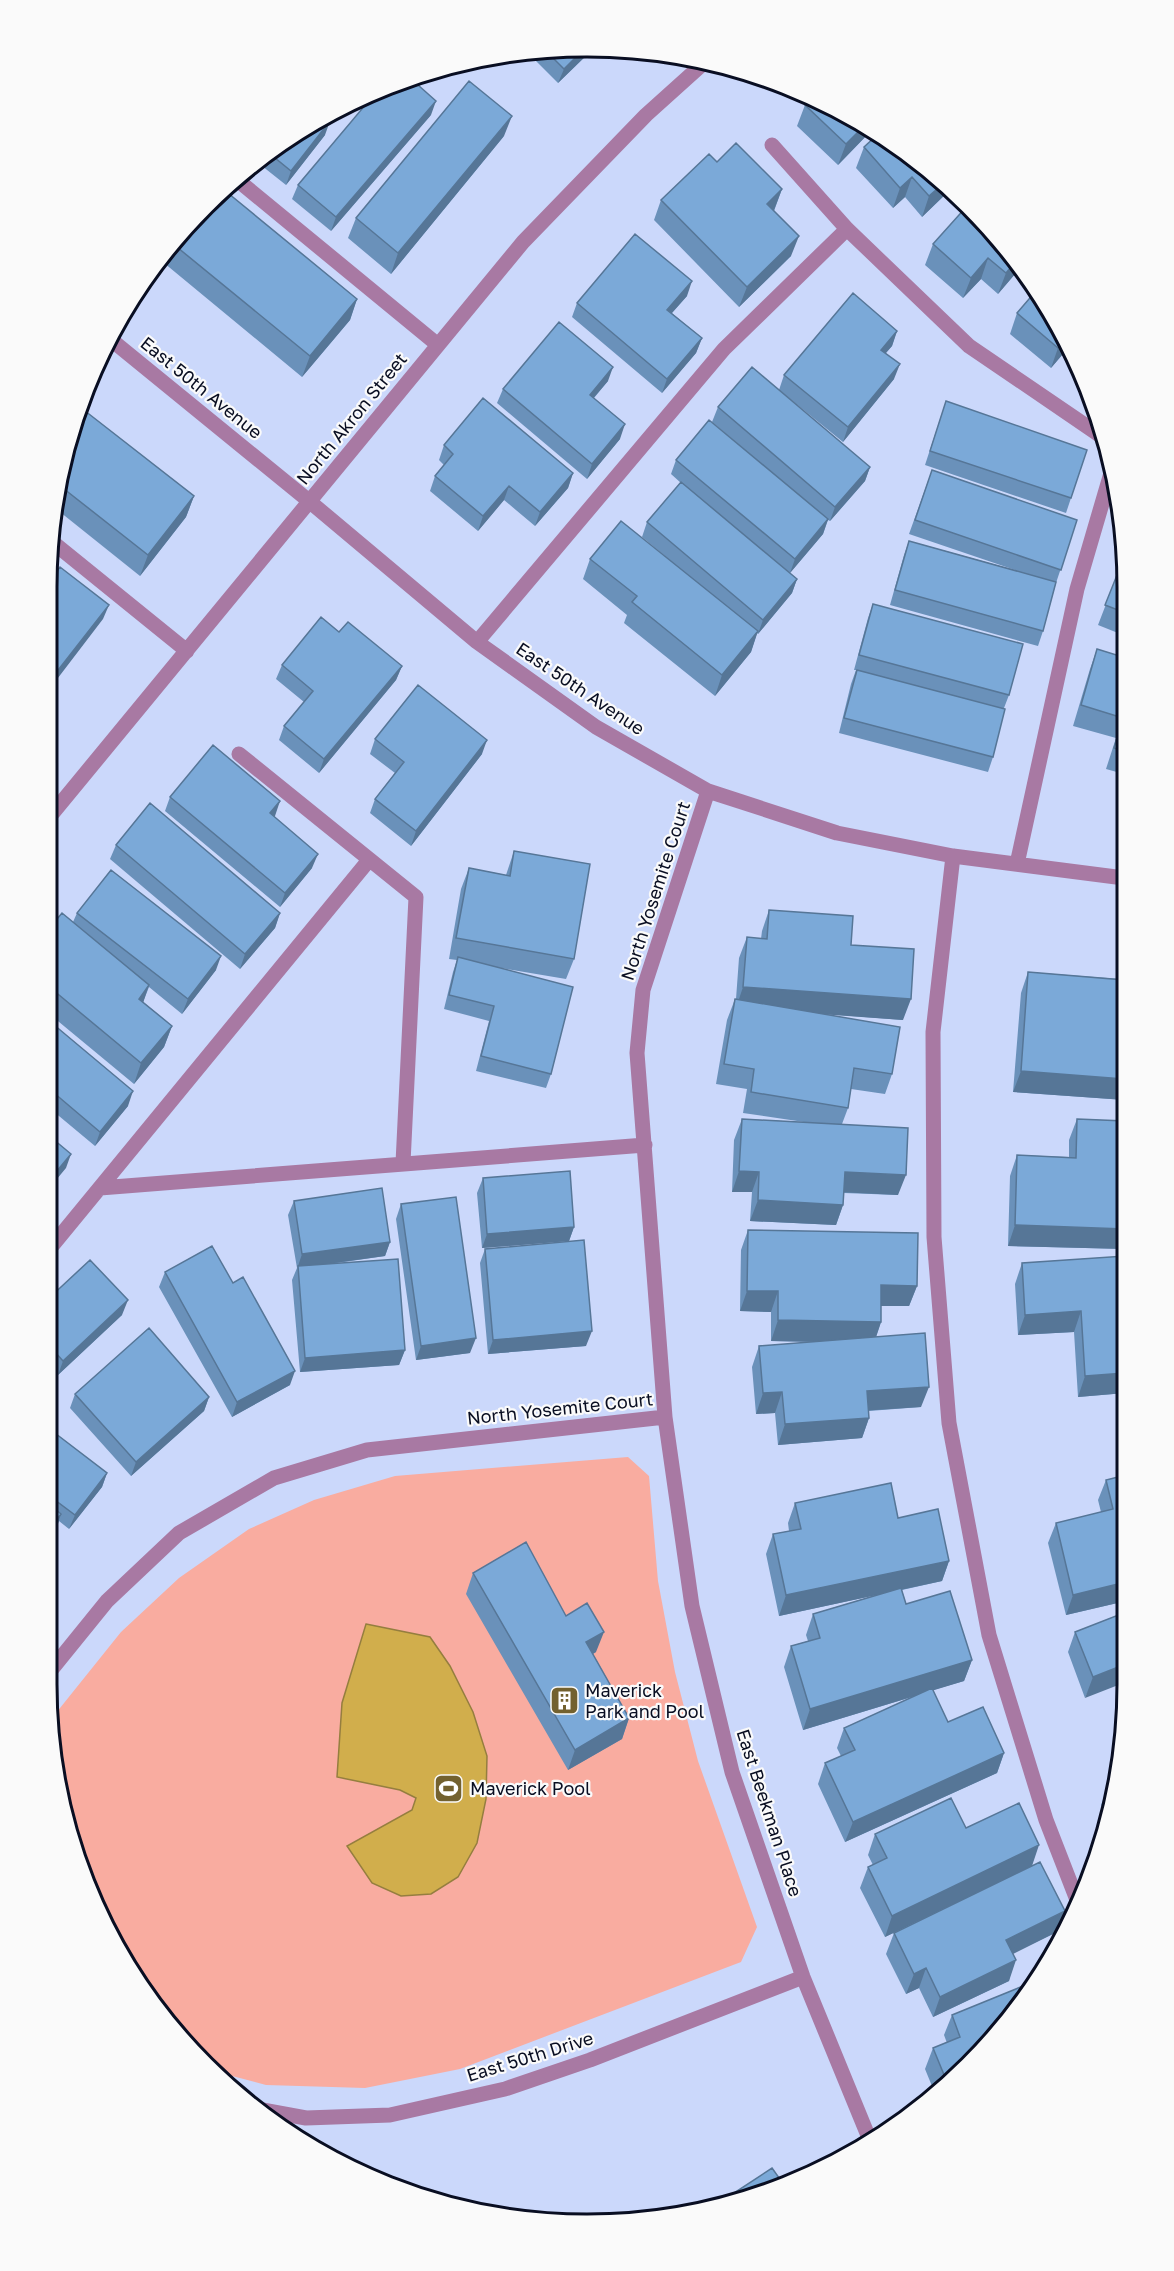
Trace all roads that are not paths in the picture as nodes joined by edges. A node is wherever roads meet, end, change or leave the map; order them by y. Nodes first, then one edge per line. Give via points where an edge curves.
1 (697, 69) edge
2 (772, 145) dead end
3 (243, 185) edge
4 (847, 229) junction
5 (117, 344) edge
6 (438, 345) junction
7 (1093, 431) edge
8 (1107, 486) edge
9 (309, 501) junction
10 (59, 547) edge
11 (477, 642) junction
12 (187, 651) junction
13 (239, 754) dead end
14 (708, 791) junction
15 (57, 808) edge
16 (953, 856) junction
17 (369, 860) junction
18 (1017, 864) junction
19 (1117, 877) edge
20 (645, 1145) junction
21 (403, 1163) junction
22 (100, 1188) junction
23 (57, 1240) edge
24 (665, 1417) junction
25 (57, 1662) edge
26 (1074, 1893) edge
27 (803, 1977) junction
28 (276, 2112) edge
29 (867, 2134) edge

1 - 6 street, North Akron Street via 646,115 523,242
2 - 4 street
3 - 6 street
4 - 7 street via 969,346
4 - 11 street via 724,349
5 - 9 street, East 50th Avenue
6 - 9 street, North Akron Street
8 - 18 street via 1077,590
9 - 11 street, East 50th Avenue
9 - 12 street, North Akron Street
10 - 12 street
11 - 14 street, East 50th Avenue via 596,727
12 - 15 street, North Akron Street
13 - 17 street
14 - 16 street, East 50th Avenue via 837,833
14 - 20 street, North Yosemite Court via 643,990 637,1053
16 - 18 street, East 50th Avenue
16 - 26 street via 933,1032 934,1237 949,1423 989,1635 1046,1820
17 - 21 street via 416,897
17 - 22 street
18 - 19 street, East 50th Avenue
20 - 21 street
20 - 24 street, North Yosemite Court
21 - 22 street
22 - 23 street
24 - 25 street, North Yosemite Court via 367,1450 274,1478 179,1533 107,1601
24 - 27 street, East Beekman Place via 692,1606 732,1772
27 - 28 street, East 50th Drive via 505,2089 390,2115 306,2118
27 - 29 street, East Beekman Place

